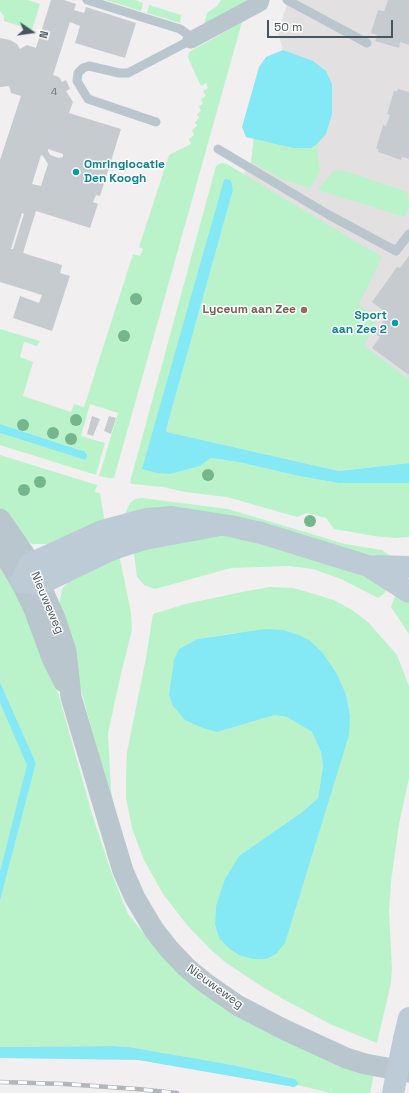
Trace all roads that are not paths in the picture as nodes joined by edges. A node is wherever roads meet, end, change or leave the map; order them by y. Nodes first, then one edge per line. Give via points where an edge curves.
1 (87, 0) edge
2 (261, 0) edge
3 (288, 0) edge
4 (191, 40) junction
5 (367, 43) dead end
6 (156, 122) dead end
7 (218, 148) dead end
8 (409, 234) edge
9 (0, 519) edge
10 (0, 547) edge
11 (368, 566) junction
12 (409, 567) edge
13 (30, 577) junction
14 (409, 592) edge
15 (409, 1018) edge
16 (409, 1072) edge
17 (393, 1093) edge

1 - 4 lane via 180,29 188,34
2 - 4 street via 260,3
3 - 5 lane
4 - 6 lane via 128,73 89,66 78,74 77,81 88,99
7 - 8 lane via 329,215 396,251
9 - 13 street, Nieuweweg via 11,534
10 - 13 street, Nieuweweg
11 - 12 main road
11 - 13 main road via 260,533 172,517 146,519 102,531
11 - 14 main road
13 - 16 street, Nieuweweg via 34,609 52,658 71,697 123,871 144,914 169,949 186,967 220,994 283,1029 346,1058
15 - 17 main road, bridge

